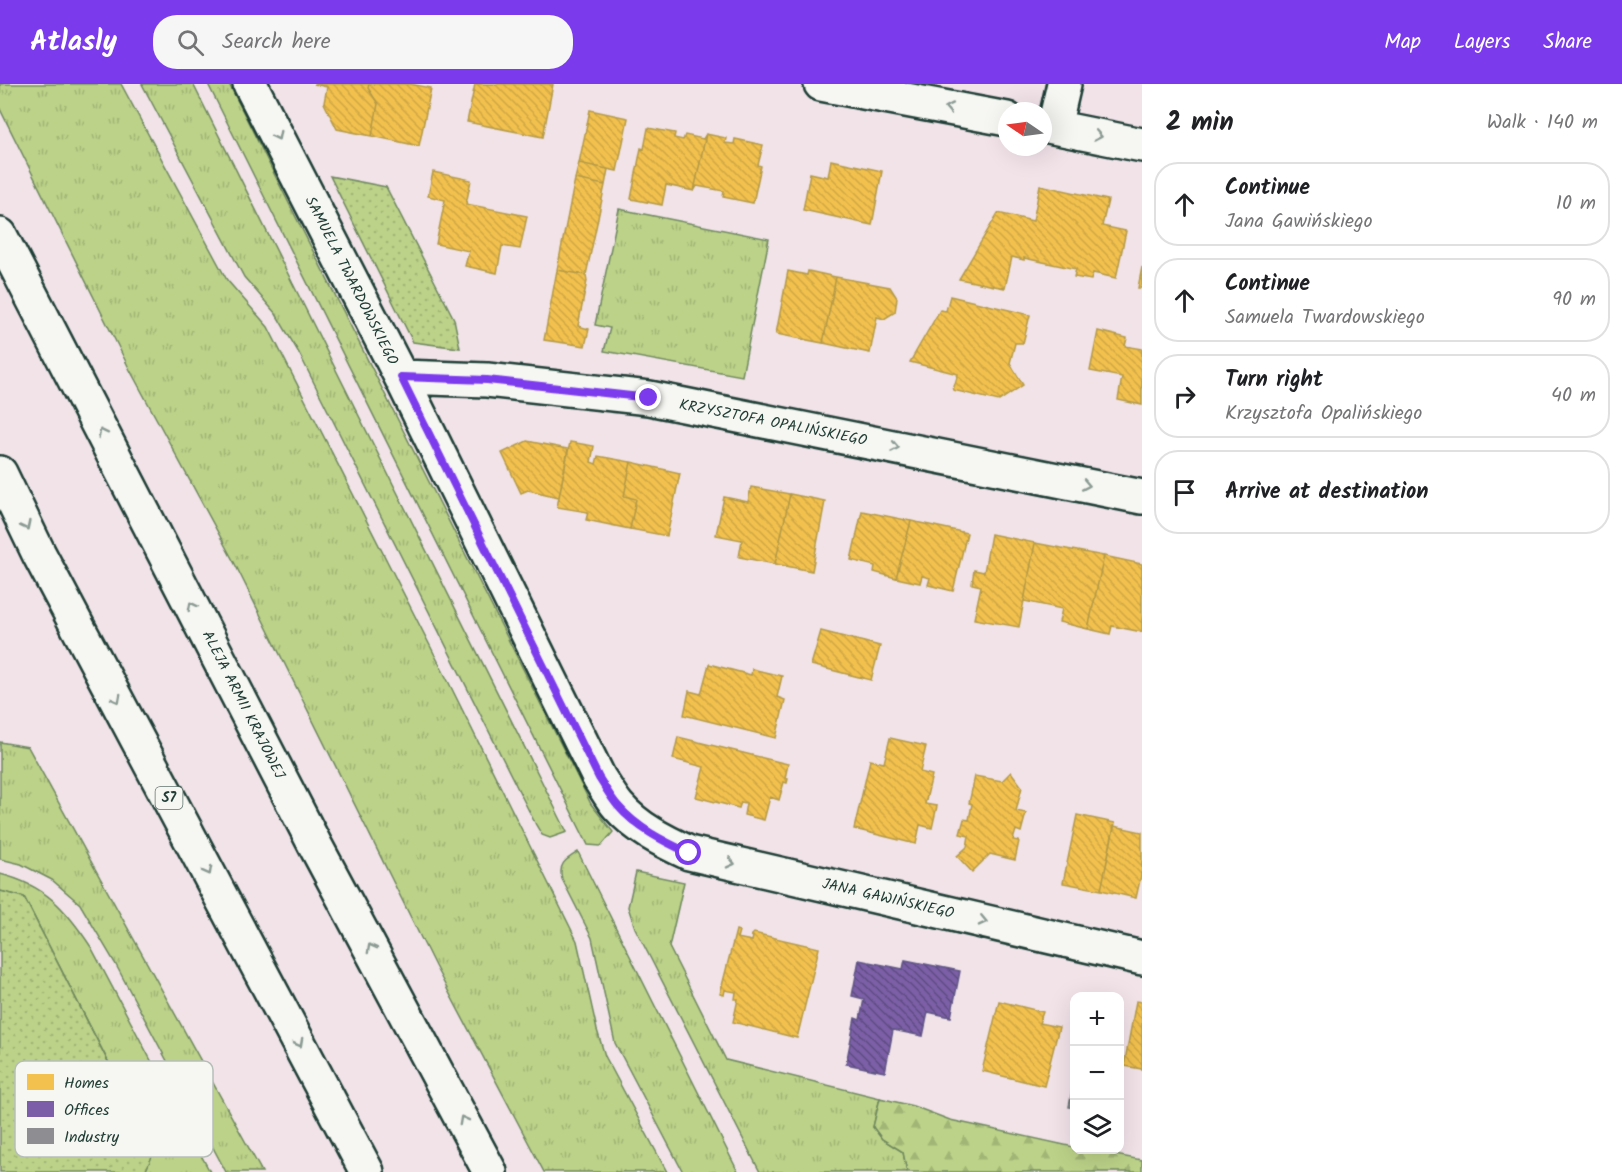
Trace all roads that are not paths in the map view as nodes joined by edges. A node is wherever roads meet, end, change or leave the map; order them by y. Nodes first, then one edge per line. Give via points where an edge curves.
1 (250, 84) edge
2 (821, 84) edge
3 (1064, 84) edge
4 (998, 117) edge
5 (1052, 118) edge
6 (1052, 127) edge
7 (1142, 145) edge
8 (0, 235) edge
9 (401, 377) junction
10 (0, 474) edge
11 (1142, 497) edge
12 (639, 826) joint
13 (1142, 958) edge
14 (366, 1172) edge
15 (490, 1172) edge

1 -> 9 main road, SAMUELA TWARDOWSKIEGO
4 -> 2 main road
3 - 5 main road
6 -> 7 main road
15 -> 8 main road, ALEJA ARMII KRAJOWEJ via 315,844
9 -> 11 main road, KRZYSZTOFA OPALIŃSKIEGO via 487,380 649,398
9 - 12 main road, SAMUELA TWARDOWSKIEGO via 599,778 618,806
10 -> 14 main road, S7
12 -> 13 main road, JANA GAWIŃSKIEGO via 689,853

